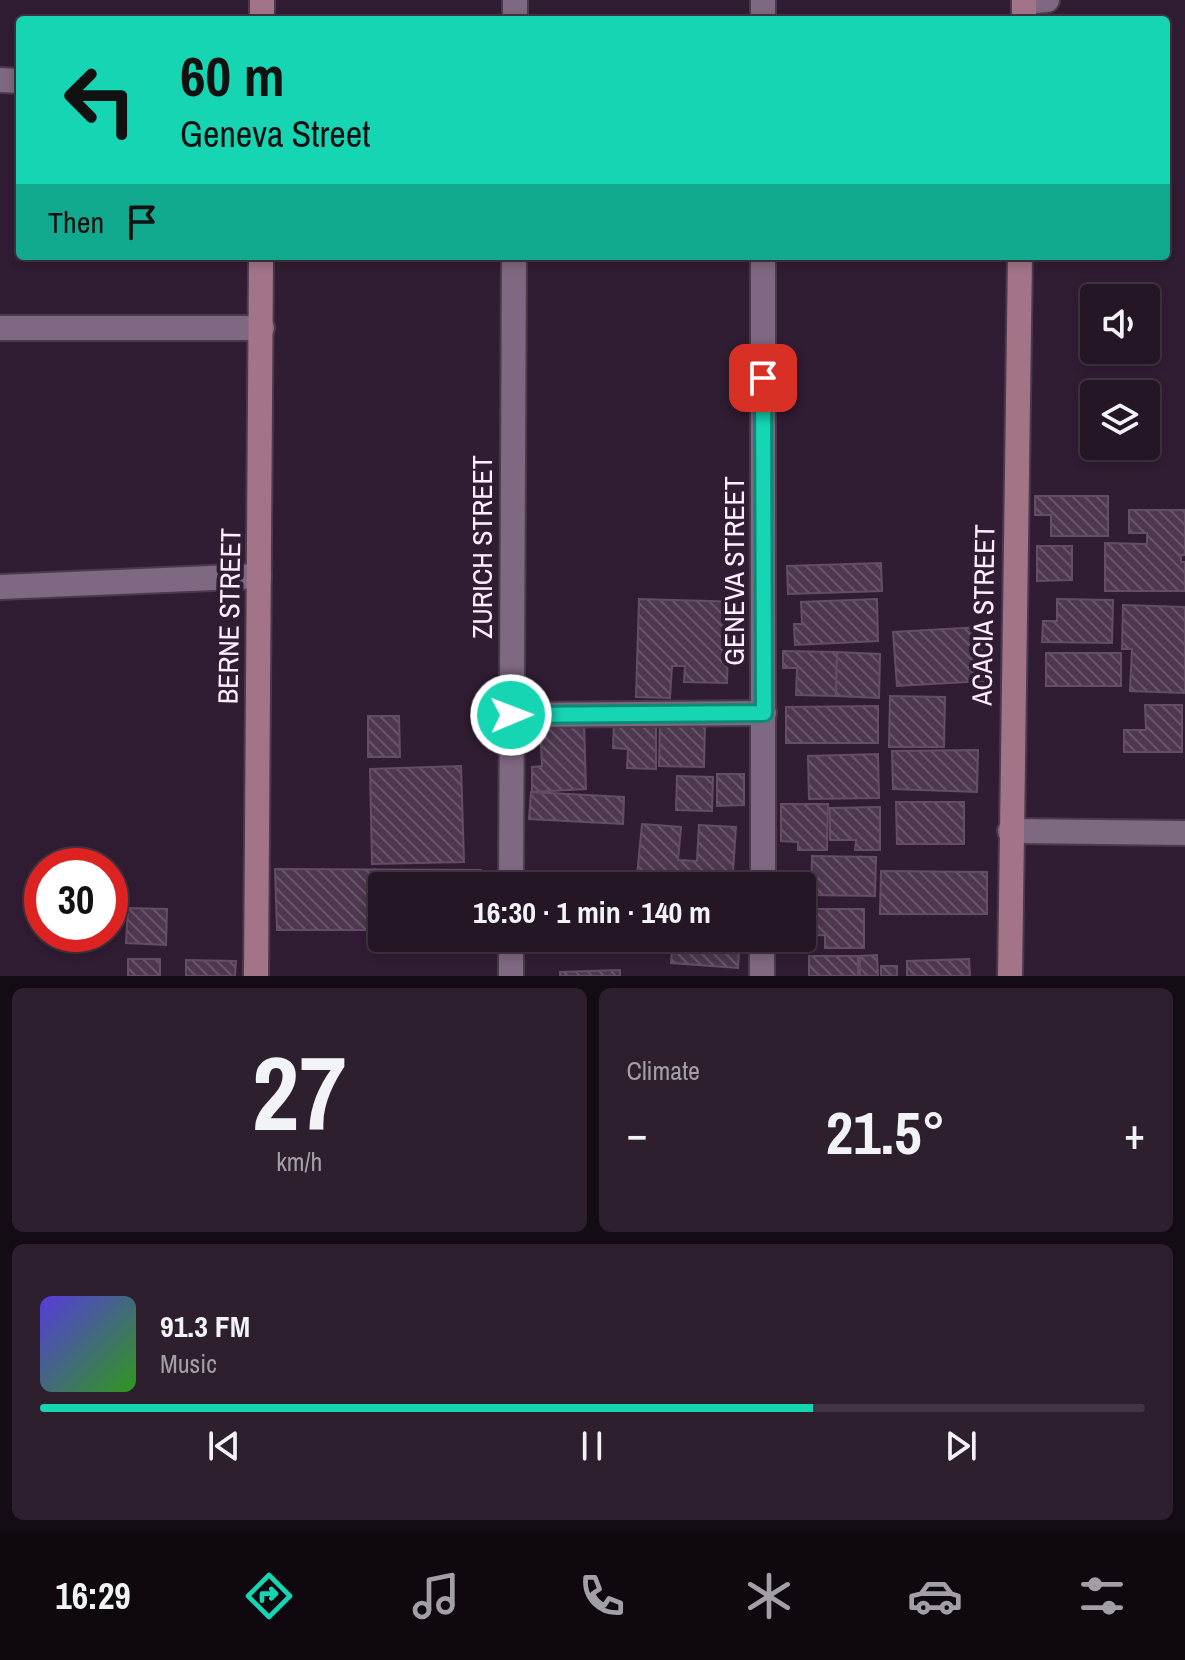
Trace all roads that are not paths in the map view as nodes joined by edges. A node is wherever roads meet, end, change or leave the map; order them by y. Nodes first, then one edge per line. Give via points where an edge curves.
1 (261, 260) edge
2 (514, 260) edge
3 (763, 260) edge
4 (1020, 260) edge
5 (0, 328) edge
6 (262, 328) junction
7 (259, 576) junction
8 (0, 587) edge
9 (764, 713) junction
10 (511, 715) junction
11 (1010, 831) junction
12 (1185, 833) edge
13 (511, 872) edge
14 (763, 872) edge
15 (511, 952) edge
16 (762, 952) edge
17 (256, 976) edge
18 (511, 976) edge
19 (762, 976) edge
20 (1010, 976) edge

1 - 6 street, BERNE STREET
2 - 10 street, ZURICH STREET
3 - 9 street, GENEVA STREET
4 - 11 street, ACACIA STREET
5 - 6 street
6 - 7 street, BERNE STREET
7 - 8 street
7 - 17 street, BERNE STREET
9 - 10 street
9 - 14 street, GENEVA STREET
10 - 13 street, ZURICH STREET
11 - 12 street
11 - 20 street, ACACIA STREET
15 - 18 street
16 - 19 street

